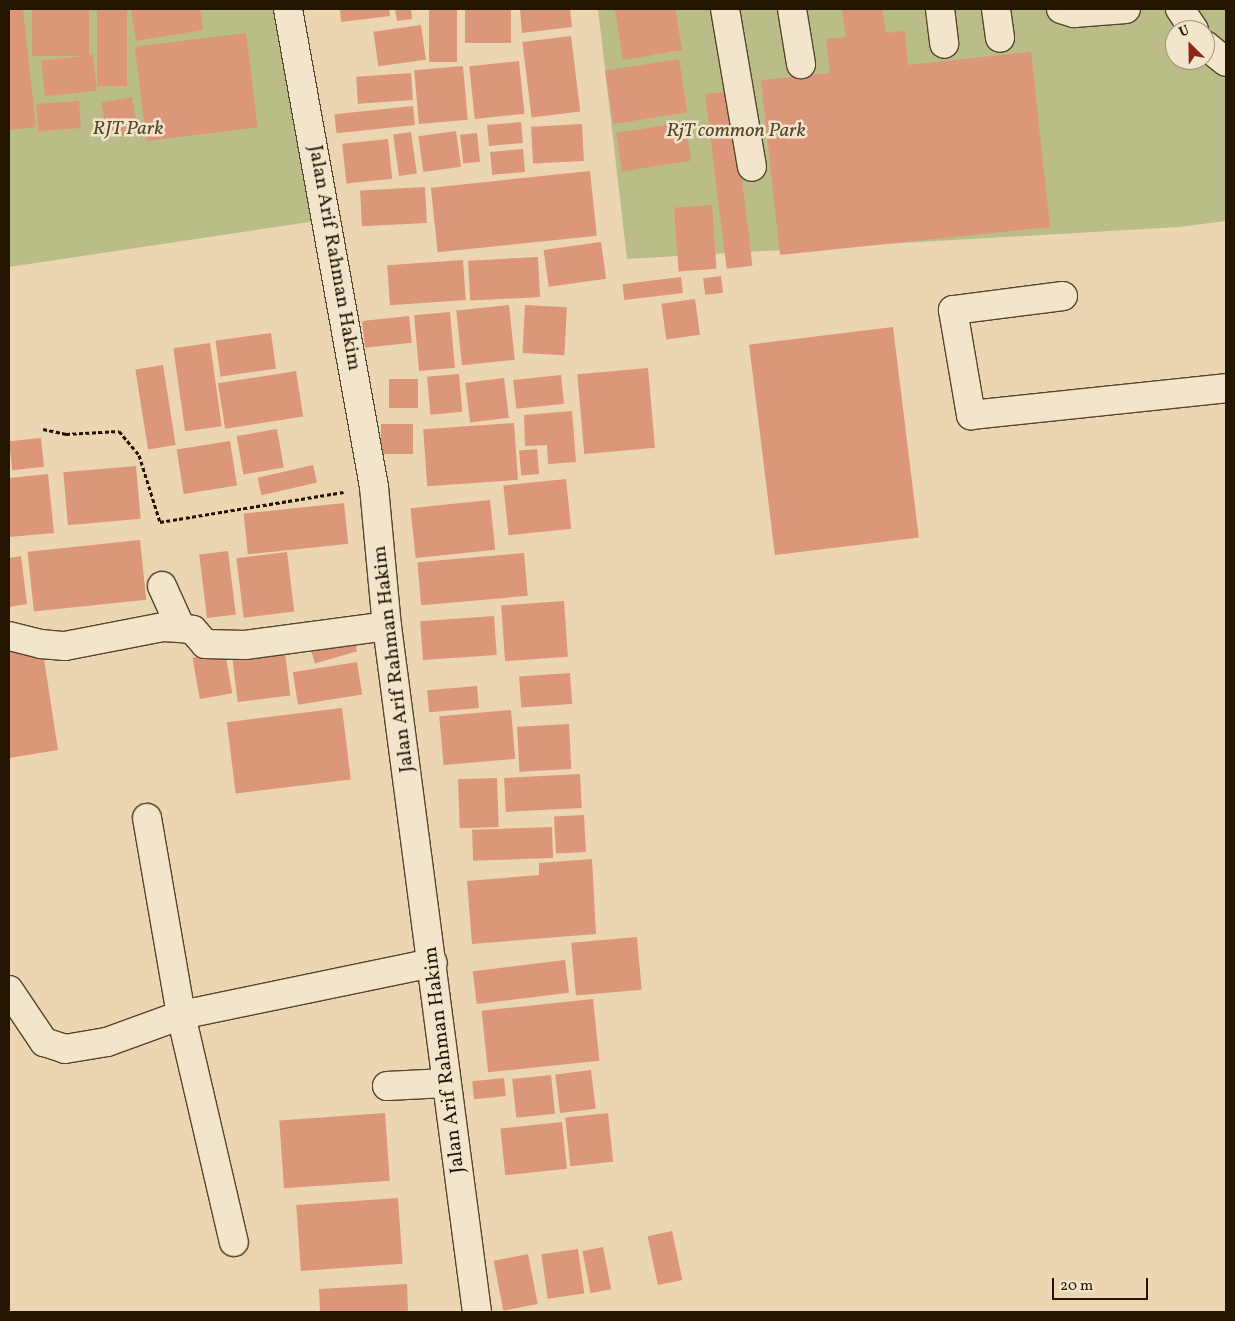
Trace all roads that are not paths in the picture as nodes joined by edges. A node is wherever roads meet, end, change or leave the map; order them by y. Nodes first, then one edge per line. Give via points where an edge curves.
1 (288, 9) edge
2 (725, 9) edge
3 (792, 9) edge
4 (940, 9) edge
5 (996, 9) edge
6 (1061, 9) edge
7 (1126, 9) edge
8 (1180, 9) edge
9 (1187, 20) edge
10 (1000, 38) dead end
11 (944, 44) dead end
12 (1215, 53) edge
13 (1226, 62) edge
14 (801, 64) dead end
15 (752, 167) dead end
16 (1063, 296) dead end
17 (1226, 388) edge
18 (162, 586) dead end
19 (387, 626) junction
20 (181, 628) junction
21 (9, 636) edge
22 (147, 818) dead end
23 (434, 963) junction
24 (9, 990) edge
25 (181, 1015) junction
26 (446, 1083) junction
27 (387, 1086) dead end
28 (234, 1242) dead end
29 (477, 1312) edge

1 - 19 street, Jalan Arif Rahman Hakim via 374,487
2 - 15 street
3 - 14 street
4 - 11 street
5 - 10 street
6 - 7 street via 1074,13
8 - 9 street
12 - 13 street
16 - 17 street via 953,310 971,415
18 - 20 street
19 - 20 street via 246,645 205,644 193,630
19 - 23 street, Jalan Arif Rahman Hakim
20 - 21 street via 163,627 65,646
22 - 25 street
23 - 25 street
23 - 26 street, Jalan Arif Rahman Hakim
24 - 25 street via 44,1042 65,1049 107,1042
25 - 28 street
26 - 27 street
26 - 29 street, Jalan Arif Rahman Hakim

